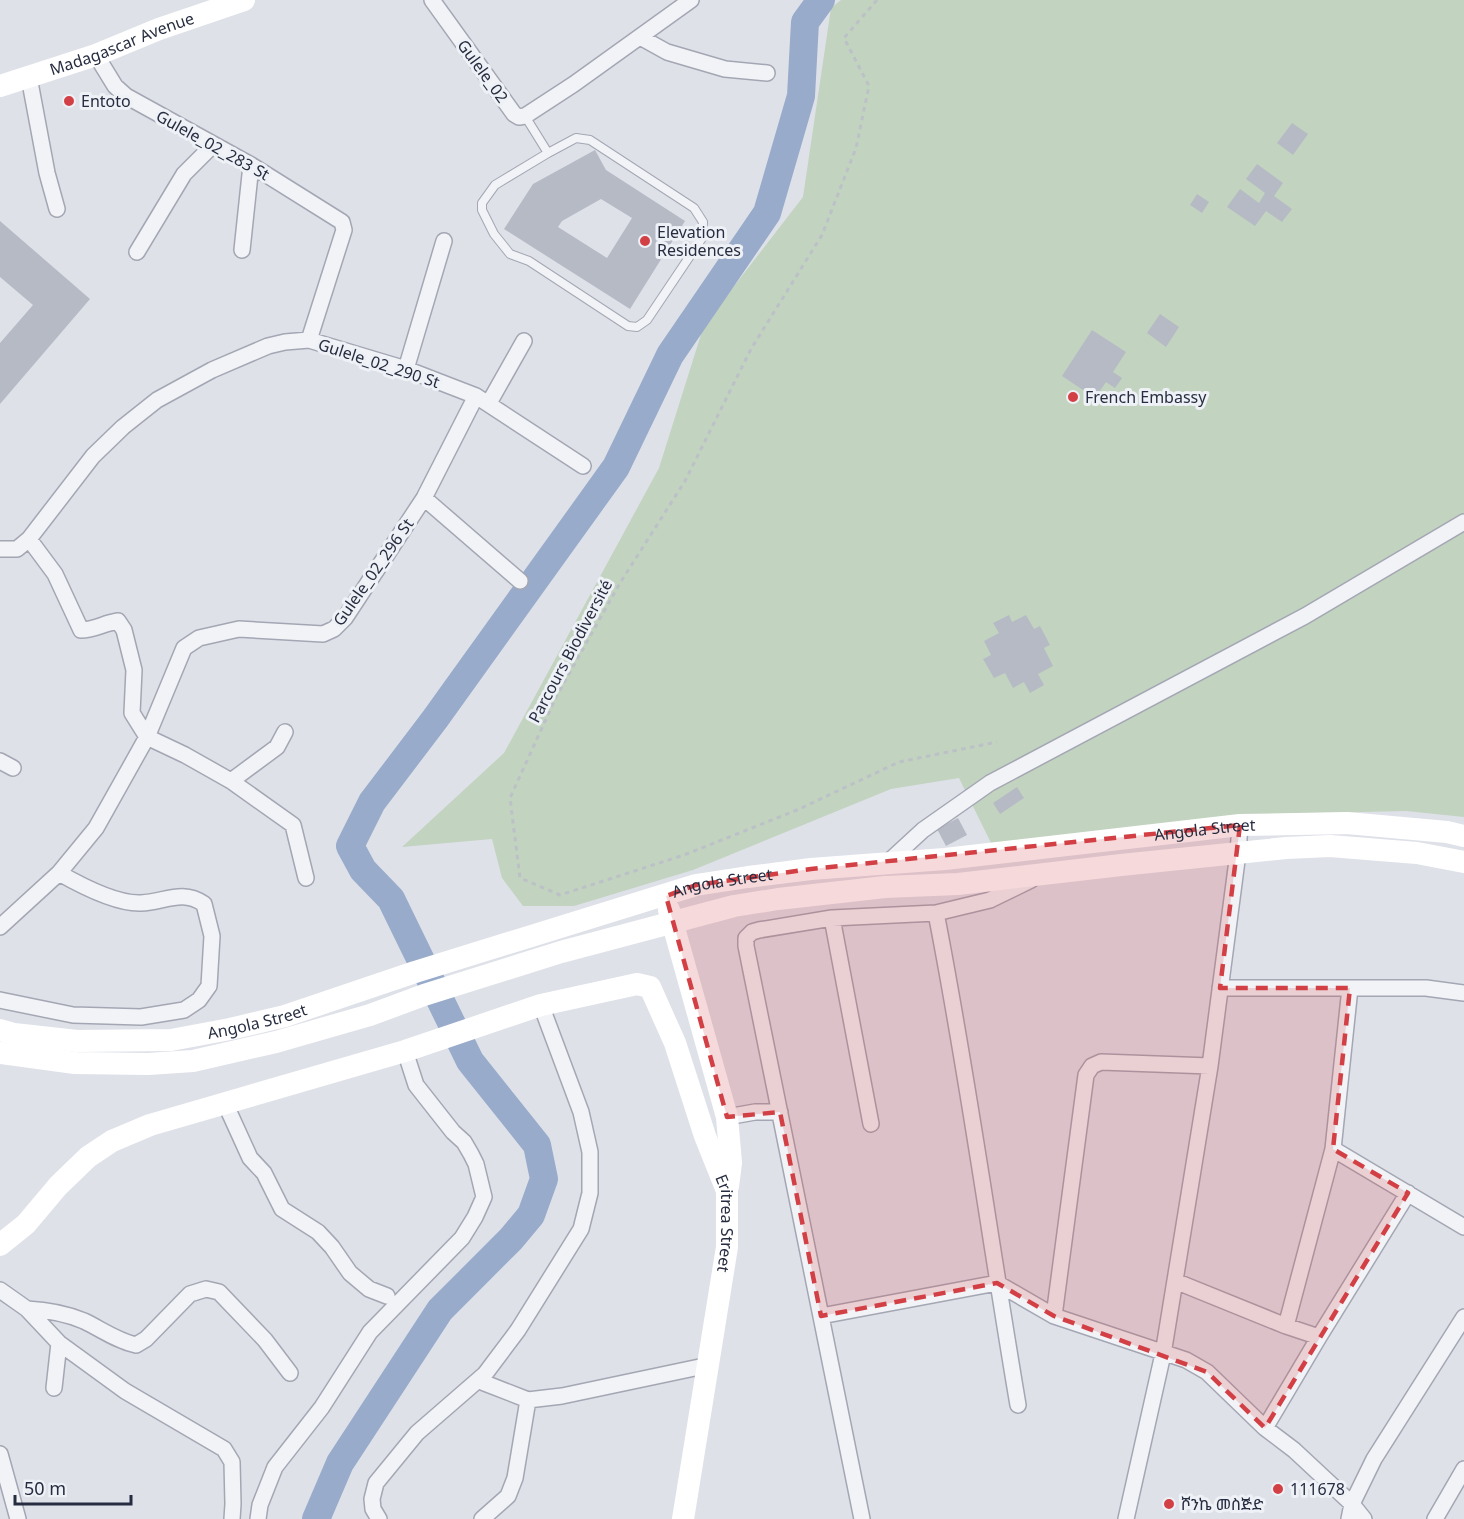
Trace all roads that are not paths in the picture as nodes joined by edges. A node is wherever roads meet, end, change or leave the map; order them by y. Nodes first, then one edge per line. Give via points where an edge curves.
1 (244, 0) edge
2 (432, 0) edge
3 (691, 0) edge
4 (640, 37) junction
5 (96, 55) junction
6 (767, 73) dead end
7 (29, 77) junction
8 (0, 86) edge
9 (525, 116) junction
10 (213, 145) junction
11 (548, 153) junction
12 (251, 165) junction
13 (57, 209) dead end
14 (444, 241) dead end
15 (242, 250) dead end
16 (137, 252) dead end
17 (309, 340) junction
18 (524, 341) dead end
19 (406, 369) junction
20 (482, 399) junction
21 (583, 466) dead end
22 (424, 498) junction
23 (1464, 522) edge
24 (29, 539) junction
25 (0, 549) edge
26 (520, 581) dead end
27 (285, 732) dead end
28 (147, 737) junction
29 (231, 781) junction
30 (1239, 825) junction
31 (1464, 836) edge
32 (1238, 854) junction
33 (1464, 862) edge
34 (59, 873) junction
35 (1042, 875) junction
36 (885, 876) junction
37 (306, 878) dead end
38 (666, 896) junction
39 (936, 914) junction
40 (832, 918) junction
41 (672, 923) junction
42 (0, 927) edge
43 (1220, 988) junction
44 (1350, 988) junction
45 (1464, 993) edge
46 (0, 1000) edge
47 (541, 1005) junction
48 (0, 1030) edge
49 (405, 1051) junction
50 (0, 1053) edge
51 (1210, 1066) junction
52 (225, 1103) junction
53 (780, 1112) junction
54 (727, 1117) junction
55 (871, 1124) dead end
56 (1333, 1149) junction
57 (727, 1191) junction
58 (1408, 1193) junction
59 (1464, 1227) edge
60 (0, 1245) edge
61 (1175, 1281) junction
62 (997, 1282) junction
63 (0, 1290) edge
64 (387, 1296) dead end
65 (27, 1309) junction
66 (821, 1316) junction
67 (1054, 1316) junction
68 (1464, 1317) edge
69 (1286, 1326) junction
70 (1319, 1337) junction
71 (59, 1342) junction
72 (1163, 1354) junction
73 (709, 1365) junction
74 (290, 1374) dead end
75 (482, 1383) dead end
76 (54, 1388) dead end
77 (528, 1400) junction
78 (1018, 1405) dead end
79 (1265, 1428) junction
80 (0, 1454) edge
81 (1464, 1470) edge
82 (1352, 1503) junction
83 (18, 1519) edge
84 (232, 1519) edge
85 (258, 1519) edge
86 (379, 1519) edge
87 (482, 1519) edge
88 (683, 1519) edge
89 (862, 1519) edge
90 (1126, 1519) edge
91 (1349, 1519) edge
92 (1364, 1519) edge
93 (1435, 1519) edge

1 - 5 main road, Madagascar Avenue
2 - 9 street, Gulele_02 via 514,114
3 - 4 street, Gulele_02
4 - 6 street via 667,52 724,69
4 - 9 street, Gulele_02
5 - 7 main road, Madagascar Avenue
5 - 10 street, Gulele_02_283 St via 126,96
7 - 8 main road, Madagascar Avenue
7 - 13 street via 46,173
9 - 11 lane
10 - 12 street, Gulele_02_283 St
10 - 16 street via 184,174
11 - 11 lane via 495,185 482,203 494,234 510,254 537,266 628,326 637,327 647,320 702,238 703,222 694,208 590,140 576,138
12 - 15 street
12 - 17 street, Gulele_02_283 St via 342,222 344,230
14 - 19 street
17 - 19 street, Gulele_02_290 St
17 - 24 street, Gulele_02_290 St via 268,346 212,370 158,400 93,456
18 - 20 street, Gulele_02_296 St
19 - 20 street, Gulele_02_290 St
20 - 21 street, Gulele_02_290 St
20 - 22 street, Gulele_02_296 St
22 - 26 street
22 - 28 street, Gulele_02_296 St via 334,629 323,634 238,629 199,638 184,648
23 - 36 street via 1305,616 990,783 923,830
24 - 25 street via 17,549
24 - 28 street via 55,574 81,630 118,621 124,630 134,670 132,713
27 - 29 street via 277,747
28 - 29 street
28 - 34 street, Gulele_02_296 St via 96,828
29 - 37 street via 293,825
30 - 31 main road, Angola Street via 1347,823
30 - 32 street
30 - 36 main road, Angola Street
32 - 33 main road via 1330,846 1417,853
32 - 35 main road
32 - 43 street
34 - 42 street, Gulele_02_296 St
34 - 46 street via 116,898 140,903 194,897 204,904 212,936 209,986 199,1000 184,1010 141,1017 73,1015
35 - 36 main road via 958,884
35 - 39 street via 990,900
36 - 38 main road, Angola Street via 811,869 696,885
36 - 41 main road via 734,906
38 - 41 main road
38 - 48 main road, Angola Street via 285,1016 230,1029 171,1040 77,1041
39 - 40 street
39 - 62 street
40 - 53 street via 759,930 747,938
40 - 55 street
41 - 50 main road via 561,952 424,994 370,1015 193,1061 75,1063
41 - 54 main road
43 - 44 street
43 - 51 street
44 - 45 street via 1426,988
44 - 56 street
47 - 49 main road
47 - 57 main road, Eritrea Street via 637,984 650,987 675,1043
47 - 86 street via 581,1112 590,1152 590,1193 581,1229 518,1330 485,1374 417,1433 376,1483 372,1499
49 - 52 main road
49 - 85 street via 416,1085 471,1154 484,1197 462,1238 370,1332 322,1407 275,1467
51 - 61 street
51 - 67 street via 1101,1062 1092,1066 1086,1076
52 - 60 main road via 150,1125 112,1141 88,1157 26,1224
52 - 64 street via 250,1158 264,1173 282,1209 318,1232 350,1273 369,1290
53 - 54 street
53 - 66 street
54 - 57 main road via 731,1163
56 - 58 street
56 - 69 street
57 - 73 main road, Eritrea Street via 727,1247
58 - 59 street
58 - 70 street
61 - 69 street
61 - 72 street
62 - 66 street
62 - 67 street
62 - 78 street
63 - 65 street
65 - 71 street
65 - 74 street via 51,1310 136,1345 190,1294 206,1289 219,1292 265,1340
66 - 89 street
67 - 72 street
68 - 82 street via 1374,1459
69 - 70 street
70 - 79 street
71 - 76 street
71 - 84 street via 125,1390 224,1449 232,1462
72 - 79 street via 1186,1360 1207,1372
72 - 90 street
73 - 77 street
73 - 88 main road, Eritrea Street
75 - 77 street
77 - 87 street via 515,1478 508,1496
79 - 82 street
80 - 83 street
81 - 93 street
82 - 91 street
82 - 92 street

